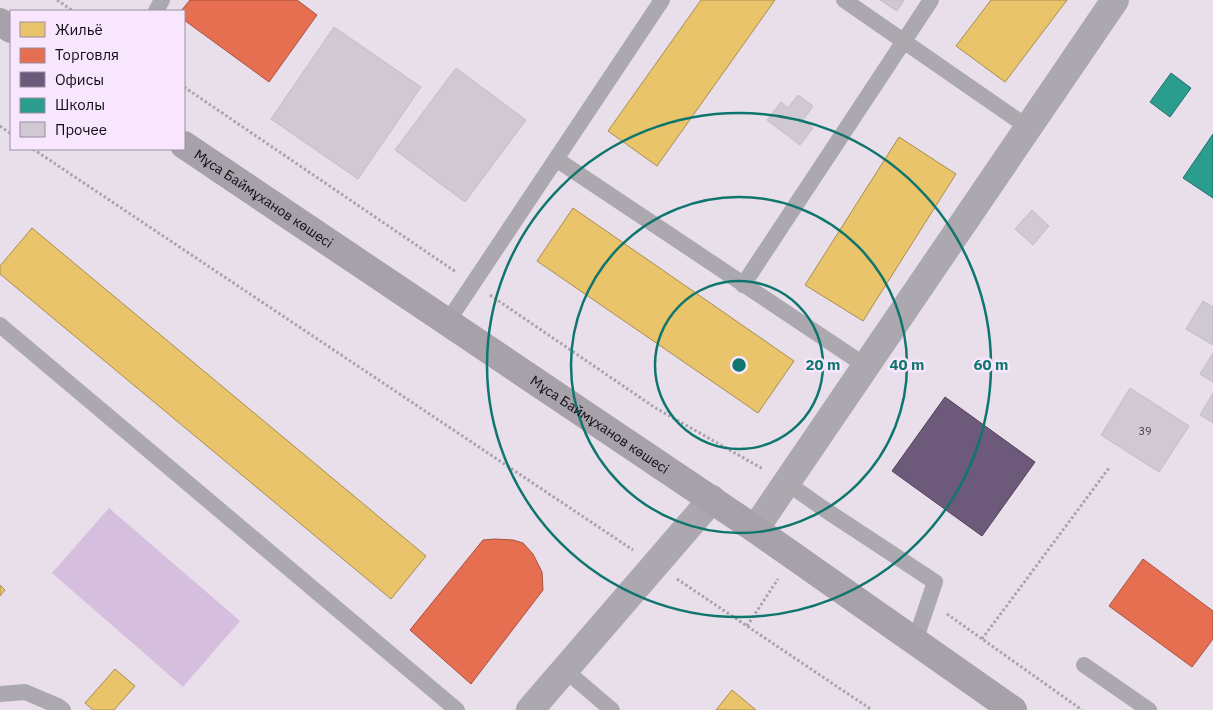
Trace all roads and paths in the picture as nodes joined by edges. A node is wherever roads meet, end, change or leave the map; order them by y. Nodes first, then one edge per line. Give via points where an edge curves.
1 (57, 0) edge
2 (662, 0) edge
3 (844, 0) edge
4 (932, 0) edge
5 (1115, 0) edge
6 (72, 10) edge
7 (905, 42) junction
8 (1028, 128) junction
9 (185, 146) edge
10 (34, 150) edge
11 (556, 159) junction
12 (743, 285) junction
13 (448, 321) junction
14 (0, 325) edge
15 (866, 366) junction
16 (1109, 468) dead end
17 (787, 483) junction
18 (712, 499) junction
19 (756, 529) junction
20 (655, 565) junction
21 (928, 601) junction
22 (982, 638) junction
23 (915, 641) junction
24 (1084, 665) dead end
25 (565, 670) junction
26 (0, 694) edge
27 (63, 710) edge
28 (457, 710) edge
29 (530, 710) edge
30 (612, 710) edge
31 (872, 710) edge
32 (1013, 710) edge
33 (1082, 710) edge
34 (1149, 710) edge

1 - 6 path
2 - 11 lane
3 - 7 lane
4 - 7 lane
5 - 8 street
7 - 8 lane
7 - 12 lane
8 - 15 street
9 - 13 main road, Мұса Баймұханов көшесі
10 - 20 path
11 - 12 lane
11 - 13 lane
12 - 15 lane
13 - 18 main road, Мұса Баймұханов көшесі
14 - 28 lane
15 - 17 street
16 - 22 path
17 - 19 street
17 - 21 lane via 934,582
18 - 19 main road, Мұса Баймұханов көшесі
18 - 20 street
19 - 23 main road, Мұса Баймұханов көшесі
20 - 25 street
20 - 31 path
21 - 22 path
21 - 23 lane
22 - 33 path
23 - 32 main road, Мұса Баймұханов көшесі
24 - 34 lane
25 - 29 street
25 - 30 lane
26 - 27 lane via 24,692

